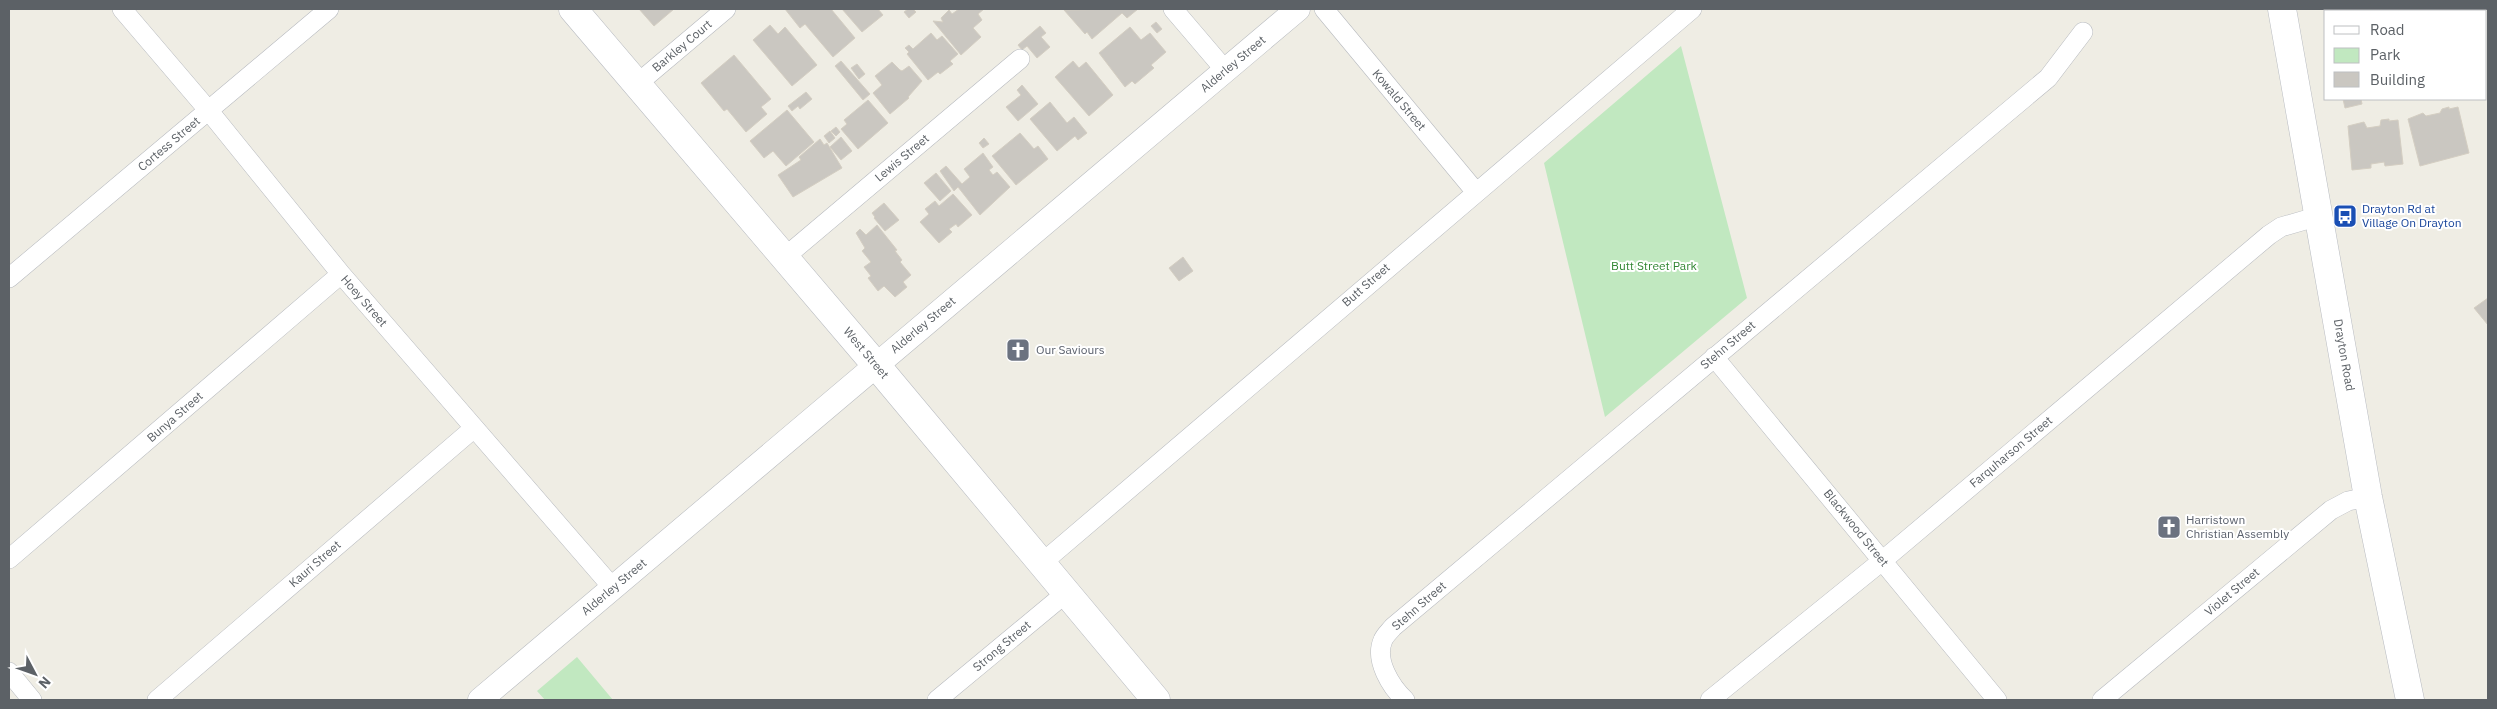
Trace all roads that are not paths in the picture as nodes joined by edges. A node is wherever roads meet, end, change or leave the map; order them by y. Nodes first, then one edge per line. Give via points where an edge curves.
1 (122, 9) edge
2 (329, 9) edge
3 (573, 9) edge
4 (726, 9) edge
5 (1173, 9) edge
6 (1298, 9) edge
7 (1324, 9) edge
8 (1692, 9) edge
9 (2282, 9) edge
10 (2083, 32) dead end
11 (1020, 59) dead end
12 (1225, 70) junction
13 (637, 84) junction
14 (208, 111) junction
15 (1475, 192) junction
16 (2319, 216) junction
17 (785, 257) junction
18 (341, 274) junction
19 (10, 275) edge
20 (1714, 357) junction
21 (876, 365) junction
22 (473, 429) junction
23 (2368, 497) junction
24 (9, 560) edge
25 (1882, 561) junction
26 (1042, 563) junction
27 (613, 588) junction
28 (1066, 593) junction
29 (9, 672) edge
30 (32, 700) edge
31 (157, 700) edge
32 (480, 700) edge
33 (937, 700) edge
34 (1156, 700) edge
35 (1405, 700) edge
36 (1710, 700) edge
37 (1997, 700) edge
38 (2102, 700) edge
39 (2410, 700) edge

1 - 14 street, Hoey Street
2 - 14 street, Cortess Street
3 - 13 main road, West Street
4 - 13 street, Barkley Court
5 - 12 street
6 - 12 street, Alderley Street
7 - 15 street, Kowald Street
8 - 15 street, Butt Street
9 - 16 main road, Drayton Road
10 - 20 street, Stehn Street via 2048,78
11 - 17 street, Lewis Street
12 - 21 street, Alderley Street
13 - 17 main road, West Street
14 - 18 street, Hoey Street
14 - 19 street, Cortess Street
15 - 26 street, Butt Street
16 - 23 main road, Drayton Road
16 - 25 street, Farquharson Street via 2287,225 2269,236
17 - 21 main road, West Street
18 - 22 street, Hoey Street
18 - 24 street, Bunya Street
20 - 25 street, Blackwood Street
20 - 35 street, Stehn Street via 1393,627 1382,640 1381,659 1387,677
21 - 26 main road, West Street
21 - 27 street, Alderley Street
22 - 27 street, Hoey Street
22 - 31 street, Kauri Street
23 - 38 street, Violet Street via 2348,501 2331,510
23 - 39 main road, Drayton Road
25 - 36 street, Farquharson Street
25 - 37 street, Blackwood Street
26 - 28 main road, West Street
27 - 32 street, Alderley Street
28 - 33 street, Strong Street
28 - 34 main road, West Street
29 - 30 street

